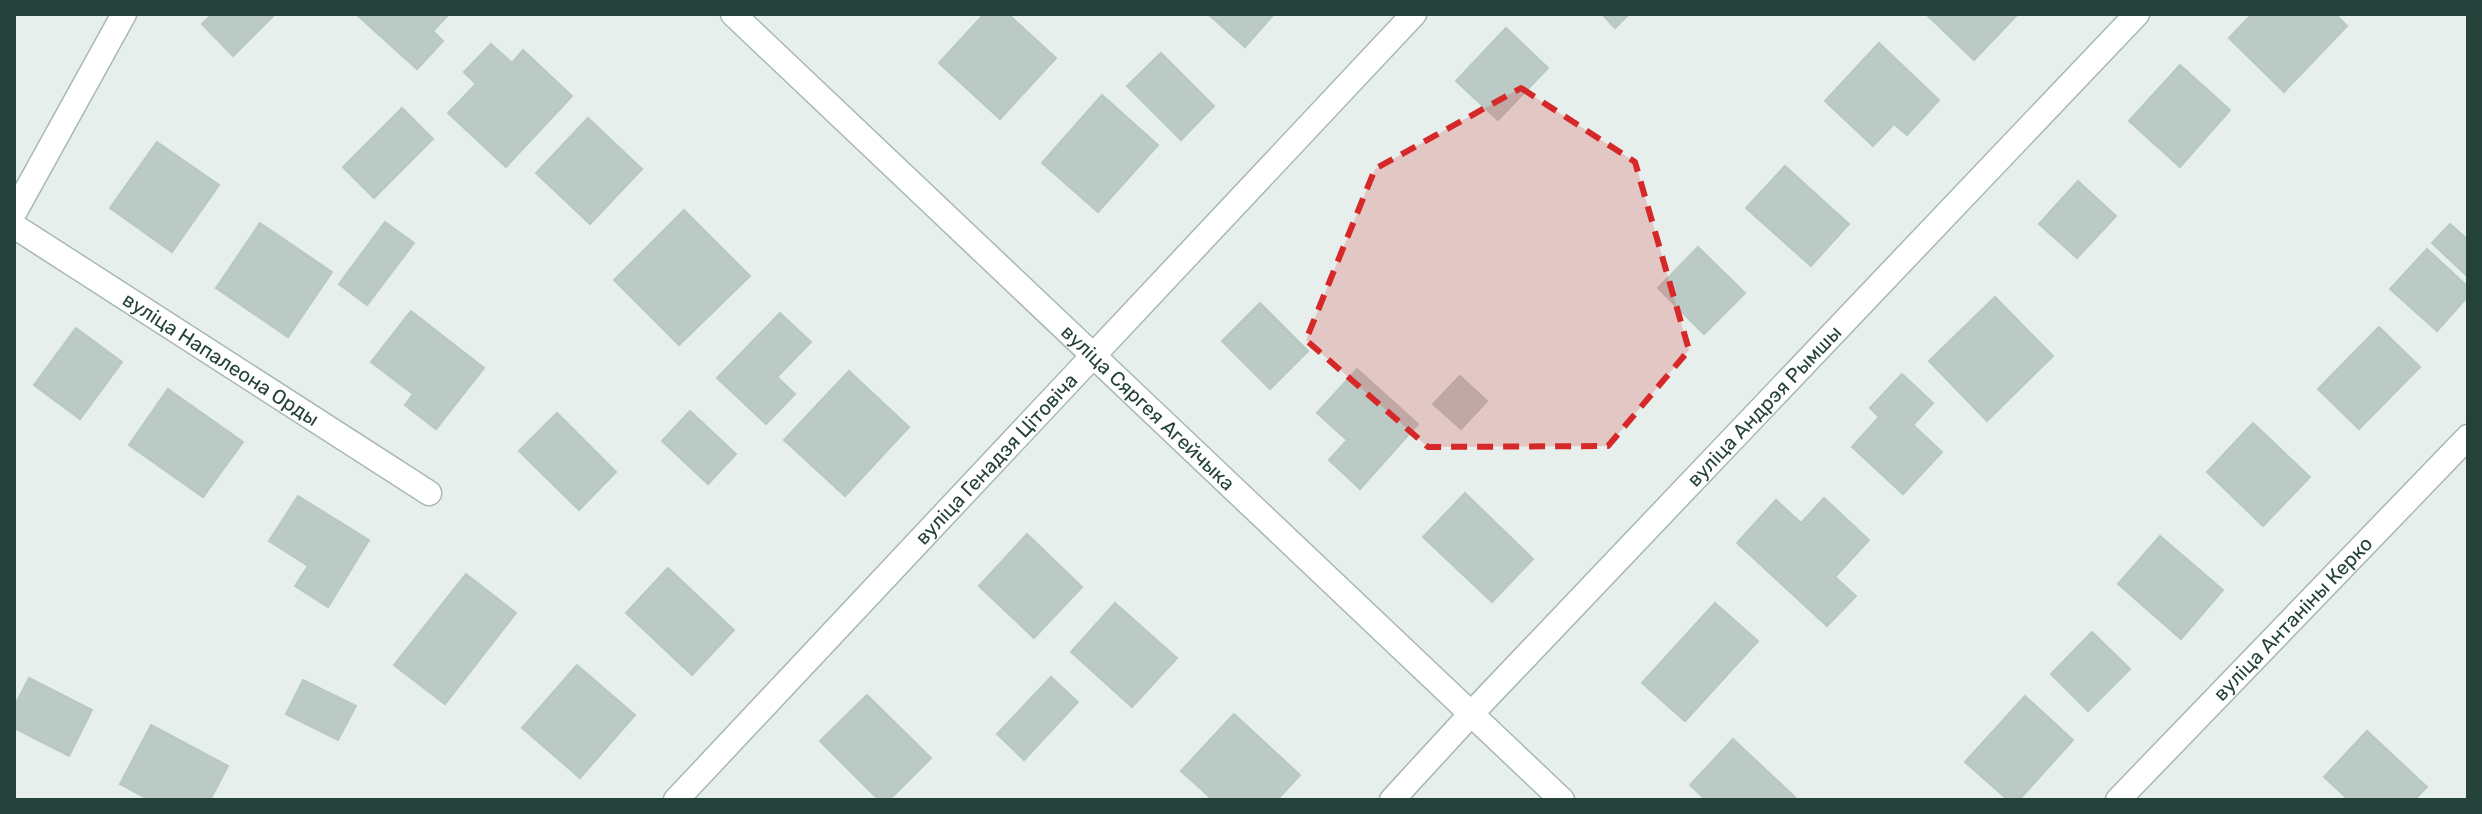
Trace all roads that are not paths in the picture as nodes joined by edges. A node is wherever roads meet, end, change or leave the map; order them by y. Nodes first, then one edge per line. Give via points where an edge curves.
1 (124, 14) edge
2 (733, 14) edge
3 (1414, 14) edge
4 (2137, 14) edge
5 (14, 213) edge
6 (14, 226) edge
7 (1092, 355) junction
8 (2468, 437) edge
9 (429, 493) dead end
10 (1471, 714) junction
11 (676, 800) edge
12 (1392, 800) edge
13 (1562, 800) edge
14 (2118, 800) edge

1 - 5 street
2 - 7 street, вуліца Сяргея Агейчыка
3 - 7 street, вуліца Генадзя Цітовіча
4 - 10 street, вуліца Андрэя Рымшы
6 - 9 street, вуліца Напалеона Орды
7 - 10 street, вуліца Сяргея Агейчыка
7 - 11 street, вуліца Генадзя Цітовіча
8 - 14 street, вуліца Антаніны Керко
10 - 12 street, вуліца Андрэя Рымшы
10 - 13 street, вуліца Сяргея Агейчыка

